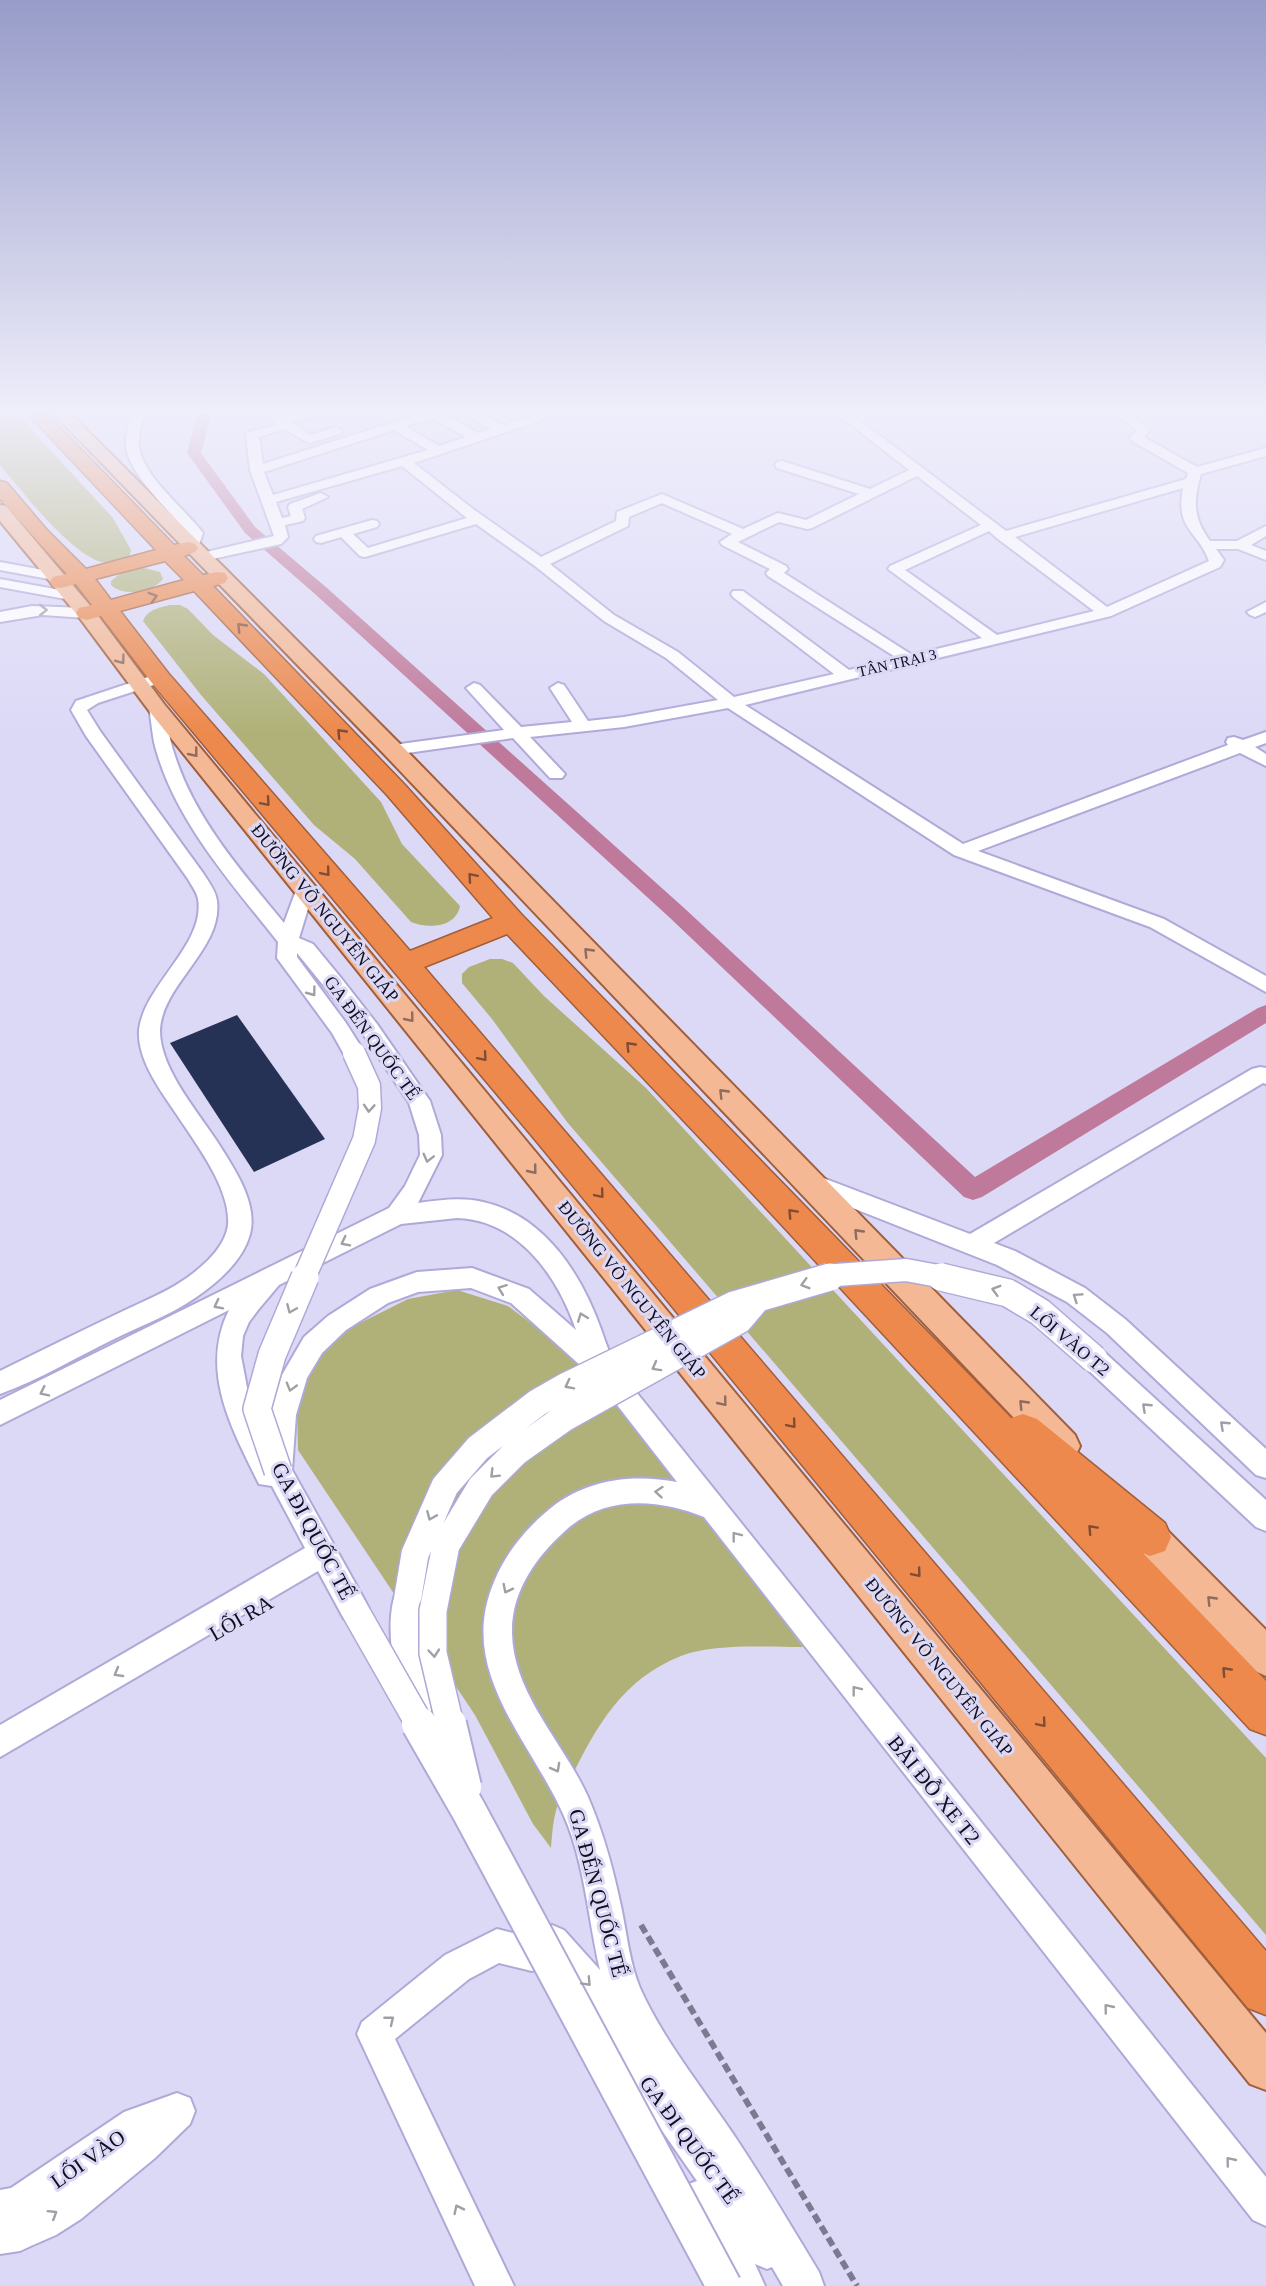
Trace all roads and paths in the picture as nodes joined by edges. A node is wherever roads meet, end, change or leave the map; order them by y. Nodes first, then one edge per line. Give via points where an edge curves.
1 (9, 521) edge
2 (29, 521) edge
3 (139, 521) edge
4 (167, 521) edge
5 (186, 521) edge
6 (287, 521) edge
7 (472, 521) edge
8 (480, 521) edge
9 (623, 521) edge
10 (713, 521) edge
11 (770, 521) edge
12 (791, 521) edge
13 (816, 521) edge
14 (983, 521) edge
15 (1052, 521) edge
16 (1189, 521) edge
17 (278, 523) joint
18 (372, 524) dead end
19 (990, 526) junction
20 (1266, 530) edge
21 (343, 532) junction
22 (743, 534) junction
23 (1003, 536) junction
24 (321, 539) dead end
25 (1207, 545) junction
26 (1240, 546) junction
27 (198, 552) junction
28 (170, 553) junction
29 (0, 554) edge
30 (1266, 556) edge
31 (540, 563) junction
32 (6, 568) edge
33 (81, 576) junction
34 (210, 580) junction
35 (0, 583) edge
36 (33, 590) junction
37 (738, 594) dead end
38 (75, 595) junction
39 (0, 609) edge
40 (1106, 613) junction
41 (0, 617) edge
42 (994, 640) junction
43 (285, 657) junction
44 (910, 660) junction
45 (846, 675) junction
46 (474, 688) dead end
47 (558, 688) dead end
48 (156, 689) junction
49 (731, 703) junction
50 (583, 726) junction
51 (516, 733) junction
52 (1266, 737) edge
53 (1237, 743) junction
54 (393, 750) junction
55 (1266, 761) edge
56 (556, 774) dead end
57 (961, 851) junction
58 (305, 889) junction
59 (511, 921) junction
60 (288, 941) junction
61 (403, 964) junction
62 (1266, 985) edge
63 (1266, 1076) edge
64 (809, 1182) junction
65 (397, 1215) junction
66 (972, 1245) junction
67 (270, 1279) junction
68 (756, 1300) junction
69 (904, 1332) junction
70 (604, 1371) junction
71 (0, 1383) edge
72 (0, 1413) edge
73 (1266, 1466) edge
74 (278, 1471) junction
75 (714, 1509) junction
76 (1266, 1518) edge
77 (1150, 1537) junction
78 (316, 1565) junction
79 (1266, 1657) edge
80 (162, 1664) dead end
81 (1266, 1713) edge
82 (0, 1742) edge
83 (423, 1750) junction
84 (470, 1825) junction
85 (641, 1925) dead end
86 (532, 1953) junction
87 (1266, 1990) edge
88 (563, 1996) junction
89 (644, 2034) junction
90 (1266, 2068) edge
91 (1266, 2206) edge
92 (0, 2209) edge
93 (0, 2235) edge
94 (495, 2286) edge
95 (708, 2286) edge
96 (724, 2286) edge
97 (746, 2286) edge
98 (792, 2286) edge
99 (805, 2286) edge
100 (857, 2286) edge

1 - 38 main road, ĐƯỜNG VÕ NGUYÊN GIÁP
2 - 33 highway, ĐƯỜNG VÕ NGUYÊN GIÁP
3 - 28 highway
4 - 27 main road
5 - 27 street via 196,533
6 - 17 street
7 - 21 street via 365,553
8 - 31 street
9 - 31 street
10 - 22 street
11 - 22 street
12 - 13 street via 807,525
14 - 19 street
15 - 23 street
16 - 25 street
17 - 27 street via 282,535 276,541 234,550
18 - 21 street
19 - 23 street
19 - 42 street via 895,569
20 - 26 street
21 - 24 street
22 - 44 street via 727,542 780,569 773,573
23 - 40 street
25 - 26 street
25 - 40 street, TÂN TRẠI 3 via 1217,560 1215,564
26 - 30 street
27 - 28 highway
27 - 34 main road
28 - 33 highway
28 - 34 highway
29 - 32 street
31 - 49 street via 609,618 672,655
32 - 36 street
32 - 38 street
33 - 38 highway, ĐƯỜNG VÕ NGUYÊN GIÁP
33 - 38 highway
38 -> 34 highway
43 -> 34 main road
35 - 36 street
36 - 38 street
36 - 39 street via 14,605
37 - 45 street
41 -> 38 street via 45,609
38 -> 48 highway, ĐƯỜNG VÕ NGUYÊN GIÁP
40 - 42 street, TÂN TRẠI 3
42 - 44 street, TÂN TRẠI 3
43 - 54 main road
59 -> 43 highway
44 - 45 street, TÂN TRẠI 3
45 - 49 street, TÂN TRẠI 3
46 - 51 street
47 - 50 street
48 -> 58 main road, ĐƯỜNG VÕ NGUYÊN GIÁP
48 - 60 street via 166,755 186,798 216,846 210,855 217,871 241,903 254,915 272,921
48 -> 61 highway, ĐƯỜNG VÕ NGUYÊN GIÁP
48 - 71 street via 92,700 79,710 208,900 208,920 149,1025 150,1046 183,1109 225,1173 240,1224 232,1247 212,1272 185,1292
49 - 50 street, TÂN TRẠI 3
49 - 57 street
50 - 51 street, TÂN TRẠI 3
51 - 54 street, TÂN TRẠI 3
51 - 56 street
52 - 53 street
53 - 55 street
53 - 57 street
64 -> 54 main road
57 - 62 street via 1157,923
58 - 60 street
58 -> 90 main road, ĐƯỜNG VÕ NGUYÊN GIÁP
59 - 61 highway
69 -> 59 highway
60 -> 65 street, GA ĐẾN QUỐC TẾ via 306,949 370,1029 419,1101 430,1135 431,1155
60 -> 74 street, GA ĐI QUỐC TẾ, bridge via 287,958 354,1053 369,1086 370,1108 364,1140 272,1355 257,1409
61 -> 87 highway, ĐƯỜNG VÕ NGUYÊN GIÁP
63 - 66 street via 1260,1075
64 - 66 street
77 -> 64 main road
65 -> 67 street, GA ĐẾN QUỐC TẾ
70 -> 65 street, GA ĐẾN QUỐC TẾ via 572,1290 522,1229 492,1214 464,1209
73 -> 66 street via 1116,1326 1076,1295 1040,1274
67 -> 72 street
67 - 78 street, GA ĐẾN QUỐC TẾ via 237,1318 229,1345 230,1376 235,1399 259,1455
76 -> 68 street, LỐI VÀO T2, bridge via 1094,1359 1040,1312 1008,1293 906,1270 836,1275
68 -> 83 street, GA ĐẾN QUỐC TẾ, bridge via 734,1305 537,1403 478,1448 445,1486 416,1554 408,1596 406,1644
68 -> 84 street, bridge via 739,1320 564,1418 516,1452 481,1486 460,1519 446,1545 438,1580 433,1653
69 - 77 highway
81 -> 69 highway
70 -> 74 street via 520,1296 471,1278 417,1282 379,1296 337,1323 313,1345 295,1375 284,1415
70 - 75 street, BÃI ĐỖ XE T2
74 - 84 street, GA ĐI QUỐC TẾ, bridge
75 -> 89 street, GA ĐẾN QUỐC TẾ via 685,1496 639,1491 608,1494 573,1508 527,1553 504,1593 498,1618 501,1662 511,1689 576,1807 593,1860 617,1968
91 -> 75 street, BÃI ĐỖ XE T2
79 -> 77 main road
78 - 80 street, LỐI RA
78 -> 82 street
78 - 83 street, GA ĐẾN QUỐC TẾ
83 - 84 street, GA ĐẾN QUỐC TẾ
84 - 86 street, GA ĐẾN QUỐC TẾ
84 - 88 street, GA ĐI QUỐC TẾ, bridge
84 -> 89 street via 570,1964
85 - 100 path
86 - 88 street
94 -> 86 street via 374,2034 456,1967 497,1946
86 - 95 street, GA ĐẾN QUỐC TẾ
88 - 96 street, GA ĐI QUỐC TẾ, bridge
88 - 97 street via 656,2131
88 - 98 street, GA ĐI QUỐC TẾ, bridge via 646,2076
89 - 99 street via 721,2148
93 -> 92 street, LỐI VÀO via 9,2236 57,2212 113,2170 177,2111 137,2126 18,2206

